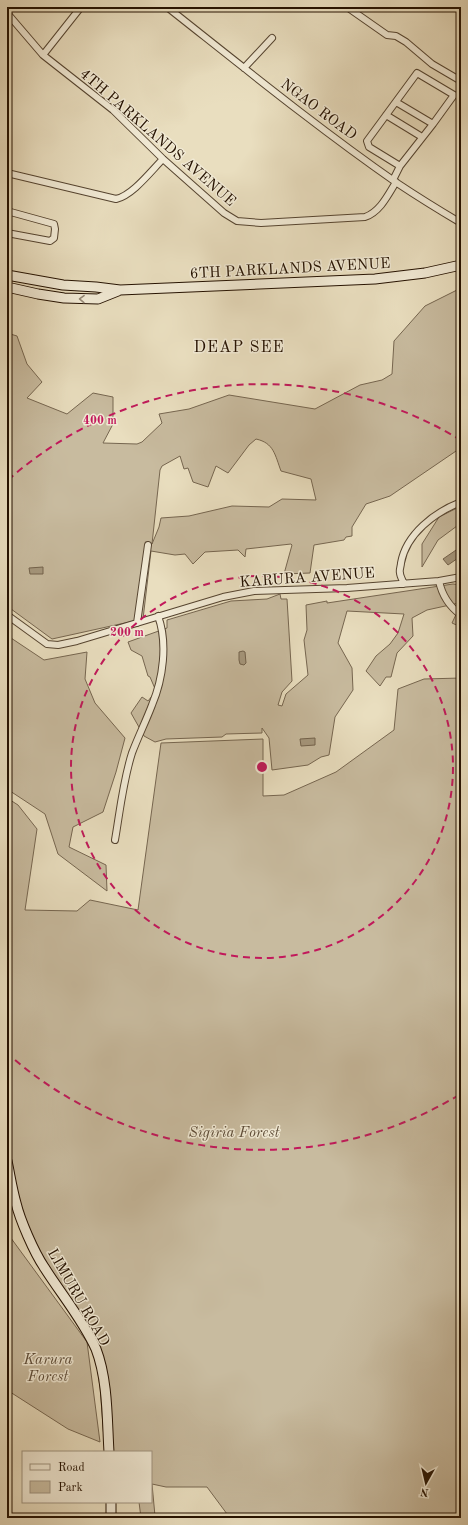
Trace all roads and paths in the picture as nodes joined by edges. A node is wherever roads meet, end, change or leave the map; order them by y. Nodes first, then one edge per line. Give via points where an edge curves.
1 (81, 7) edge
2 (167, 7) edge
3 (347, 7) edge
4 (7, 13) edge
5 (272, 38) dead end
6 (43, 55) junction
7 (244, 68) junction
8 (461, 81) edge
9 (396, 102) junction
10 (386, 115) junction
11 (434, 124) junction
12 (422, 137) junction
13 (163, 159) junction
14 (400, 166) junction
15 (7, 173) edge
16 (395, 181) junction
17 (7, 211) edge
18 (461, 223) edge
19 (7, 233) edge
20 (461, 266) edge
21 (7, 275) edge
22 (7, 287) edge
23 (120, 290) junction
24 (461, 502) edge
25 (148, 545) dead end
26 (461, 577) edge
27 (435, 581) junction
28 (404, 584) junction
29 (7, 615) edge
30 (461, 615) edge
31 (158, 616) junction
32 (137, 623) junction
33 (115, 840) dead end
34 (7, 1161) edge
35 (108, 1451) edge
36 (107, 1503) edge
37 (111, 1503) edge
38 (108, 1518) edge
39 (111, 1518) edge

1 - 6 street
2 - 7 street, NGAO ROAD
3 - 8 street via 387,34 406,42 432,64
4 - 6 street, 4TH PARKLANDS AVENUE
5 - 7 street
6 - 13 street, 4TH PARKLANDS AVENUE via 113,110
7 - 16 street, NGAO ROAD
9 - 10 street
9 - 11 street
9 - 11 street, 4TH PARKLANDS AVENUE via 417,74 454,95
10 - 12 street
10 - 14 street via 367,141 369,147
11 - 12 street, 4TH PARKLANDS AVENUE
12 - 14 street, 4TH PARKLANDS AVENUE
13 - 15 street via 132,191 116,199
13 - 16 street, 4TH PARKLANDS AVENUE via 236,221 261,223 365,217 378,209
14 - 16 street, 4TH PARKLANDS AVENUE
16 - 18 street, NGAO ROAD
17 - 19 street via 54,224 55,229 54,238 50,241
20 - 23 street, 6TH PARKLANDS AVENUE via 375,279
21 - 23 street, 6TH PARKLANDS AVENUE via 64,285
23 -> 22 street, 6TH PARKLANDS AVENUE via 98,299 64,298
24 - 28 street via 449,506 435,516 414,536 402,556 400,573
25 - 32 street
26 - 27 street, KARURA AVENUE
27 - 28 street, KARURA AVENUE
27 - 30 street via 447,601
28 - 31 street, KARURA AVENUE via 254,591 222,597
29 - 32 street, KARURA AVENUE via 46,644 52,645 76,641
31 - 32 street, KARURA AVENUE
31 - 33 street via 162,627 163,654 158,688 132,753
34 - 35 street, LIMURU ROAD via 16,1203 30,1238 43,1265 96,1350 106,1406
36 - 38 street
37 - 39 street

